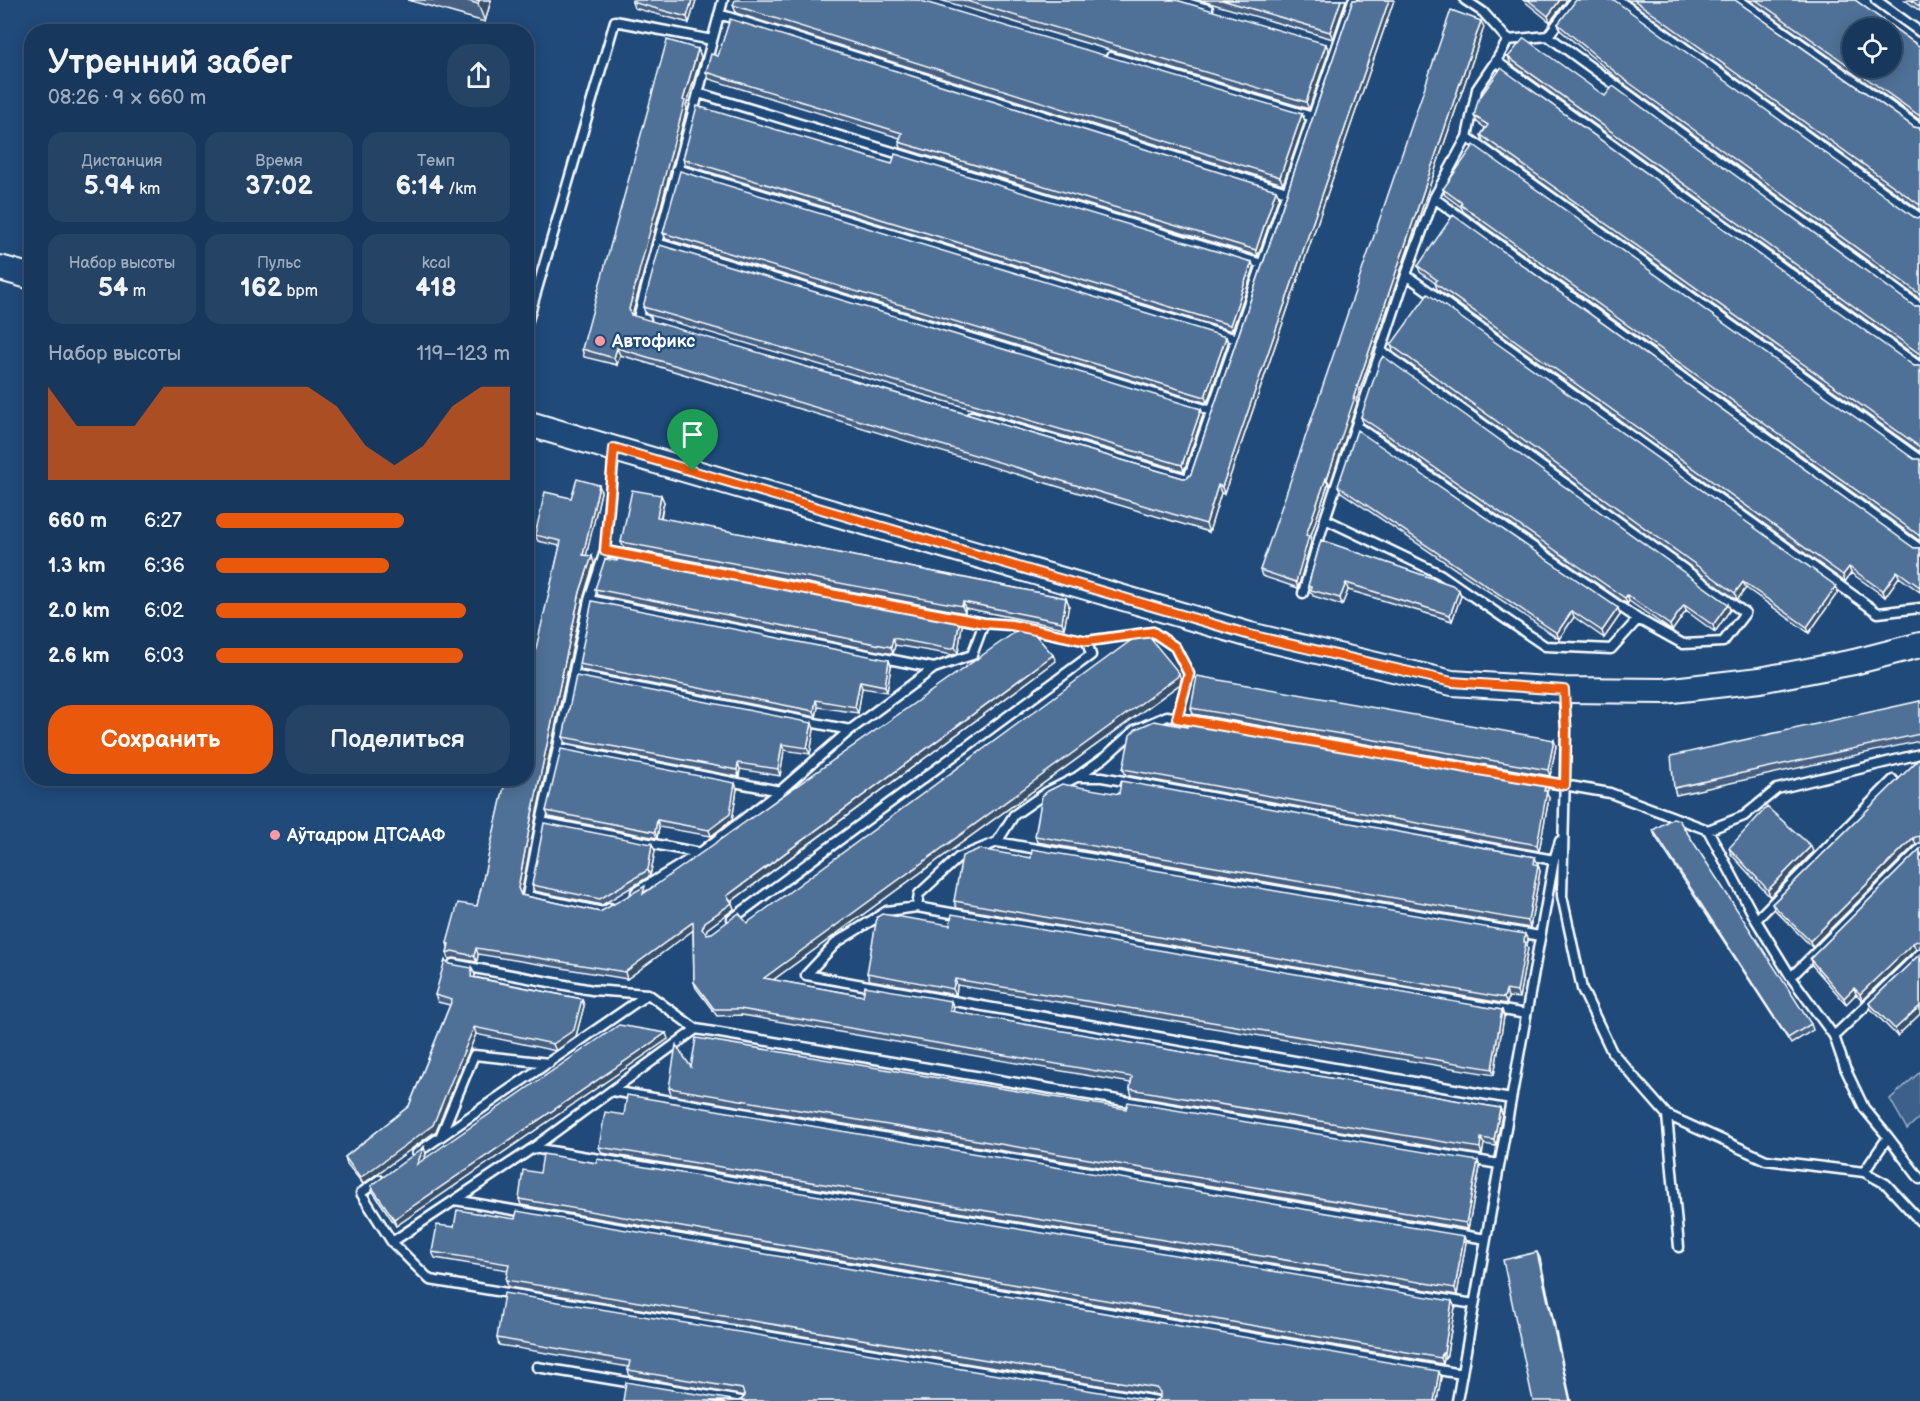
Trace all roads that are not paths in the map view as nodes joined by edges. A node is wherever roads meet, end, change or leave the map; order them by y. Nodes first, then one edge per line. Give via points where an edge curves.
1 (723, 0) edge
2 (1176, 0) edge
3 (1353, 0) edge
4 (1466, 0) edge
5 (1575, 0) edge
6 (1618, 0) edge
7 (1739, 0) edge
8 (1876, 0) edge
9 (719, 14) junction
10 (1222, 14) edge
11 (1920, 32) edge
12 (1548, 36) junction
13 (712, 40) junction
14 (1508, 40) junction
15 (1325, 44) edge
16 (1336, 47) junction
17 (1098, 53) edge
18 (1496, 61) junction
19 (698, 93) junction
20 (1313, 117) junction
21 (1920, 128) edge
22 (1467, 137) junction
23 (678, 169) junction
24 (1287, 192) junction
25 (1434, 198) junction
26 (1920, 218) edge
27 (657, 243) junction
28 (1262, 264) junction
29 (0, 268) edge
30 (24, 275) edge
31 (1406, 275) junction
32 (534, 299) edge
33 (1920, 307) edge
34 (660, 324) edge
35 (1237, 339) junction
36 (1381, 351) junction
37 (1920, 367) edge
38 (1212, 411) junction
39 (959, 412) edge
40 (534, 425) edge
41 (1356, 426) junction
42 (614, 448) junction
43 (1920, 460) edge
44 (1325, 519) junction
45 (1920, 549) edge
46 (605, 551) junction
47 (1303, 593) dead end
48 (589, 600) junction
49 (1920, 608) edge
50 (1638, 619) junction
51 (984, 623) junction
52 (1088, 641) junction
53 (1920, 645) edge
54 (934, 668) junction
55 (573, 675) junction
56 (1564, 690) junction
57 (1177, 718) junction
58 (850, 730) junction
59 (558, 748) junction
60 (1920, 754) edge
61 (1077, 777) junction
62 (1893, 780) dead end
63 (1565, 785) junction
64 (780, 790) junction
65 (541, 822) junction
66 (1708, 830) junction
67 (1563, 832) junction
68 (997, 842) junction
69 (1920, 849) edge
70 (700, 854) junction
71 (1554, 860) junction
72 (632, 894) edge
73 (622, 900) edge
74 (917, 907) junction
75 (1756, 920) junction
76 (720, 927) edge
77 (1540, 936) junction
78 (1920, 954) edge
79 (453, 964) edge
80 (1791, 977) junction
81 (648, 994) junction
82 (1526, 1014) junction
83 (696, 1029) junction
84 (1834, 1036) junction
85 (549, 1063) junction
86 (612, 1091) junction
87 (1511, 1099) junction
88 (1667, 1115) junction
89 (441, 1135) junction
90 (1888, 1137) junction
91 (533, 1148) junction
92 (414, 1155) edge
93 (1500, 1164) junction
94 (1864, 1172) junction
95 (386, 1175) edge
96 (1920, 1179) edge
97 (455, 1200) junction
98 (1920, 1221) edge
99 (1486, 1239) junction
100 (392, 1242) junction
101 (1679, 1247) dead end
102 (1474, 1304) junction
103 (537, 1367) dead end
104 (1462, 1374) junction
105 (741, 1401) edge
106 (1157, 1401) edge
107 (1457, 1401) edge

1 - 9 lane
2 - 10 lane
3 - 16 lane
4 - 14 lane via 1483,12
5 - 12 lane
6 - 26 lane
7 - 21 lane
8 - 11 lane
9 - 13 lane
9 - 24 lane
12 - 14 lane
12 - 33 lane
13 - 19 lane
13 - 32 lane via 615,21
14 - 18 lane
15 - 16 lane
16 - 20 lane
17 - 20 lane
18 - 22 lane via 1477,90
18 - 37 lane
19 - 23 lane
19 - 28 lane
20 - 24 lane
22 - 25 lane
22 - 43 lane
23 - 27 lane
23 - 35 lane
24 - 28 lane
25 - 31 lane
25 - 45 lane
27 - 34 lane via 638,318
27 - 38 lane
28 - 35 lane
29 - 30 main road
31 - 36 lane
31 - 49 lane via 1878,614
35 - 38 lane
36 - 41 lane
36 - 50 lane via 1745,613 1722,642 1683,644
38 - 39 lane via 1188,479
40 - 42 main road
41 - 44 lane
41 - 50 lane
42 - 46 lane
42 - 56 main road via 1250,635 1452,682
44 - 47 lane
44 - 50 lane via 1440,574 1545,646 1611,649
46 - 48 lane
46 - 51 lane
48 - 54 lane
48 - 55 lane
51 - 52 lane
51 - 54 lane via 972,655
52 - 57 lane via 1153,632 1175,647 1189,674
52 - 76 lane via 1090,655
53 - 56 main road via 1760,680 1664,691
54 - 58 lane
55 - 58 lane
55 - 59 lane
56 - 63 lane
57 - 61 lane via 1167,716 1135,730
57 - 63 lane
58 - 64 lane
59 - 64 lane
59 - 65 lane
60 - 66 lane via 1777,789 1744,816
61 - 68 lane via 1014,815
61 - 71 lane via 1102,777
62 - 75 lane
63 - 66 lane via 1610,793
63 - 67 lane
64 - 70 lane
65 - 70 lane
65 - 73 lane via 527,896 603,912
66 - 75 lane
67 - 71 lane
67 - 88 lane via 1562,896 1582,989 1612,1053
68 - 74 lane via 958,858 919,894
68 - 77 lane
69 - 80 lane
70 - 72 lane
71 - 77 lane
74 - 82 lane
74 - 87 lane via 887,911 837,942 806,975
75 - 80 lane
77 - 82 lane
78 - 84 lane
79 - 81 lane via 592,990
80 - 84 lane
81 - 83 lane
81 - 85 lane
82 - 87 lane
83 - 86 lane
83 - 93 lane
84 - 90 lane via 1864,1108
85 - 89 lane
85 - 89 lane via 474,1055
86 - 91 lane
86 - 99 lane
87 - 93 lane
88 - 94 lane via 1766,1160
88 - 101 lane
89 - 92 lane
90 - 94 lane
90 - 96 lane
91 - 97 lane
91 - 102 lane
93 - 99 lane
94 - 98 lane via 1886,1184
95 - 100 lane via 361,1193
97 - 100 lane
97 - 104 lane
99 - 102 lane
100 - 106 lane via 430,1280
102 - 104 lane
103 - 105 lane
104 - 107 lane

